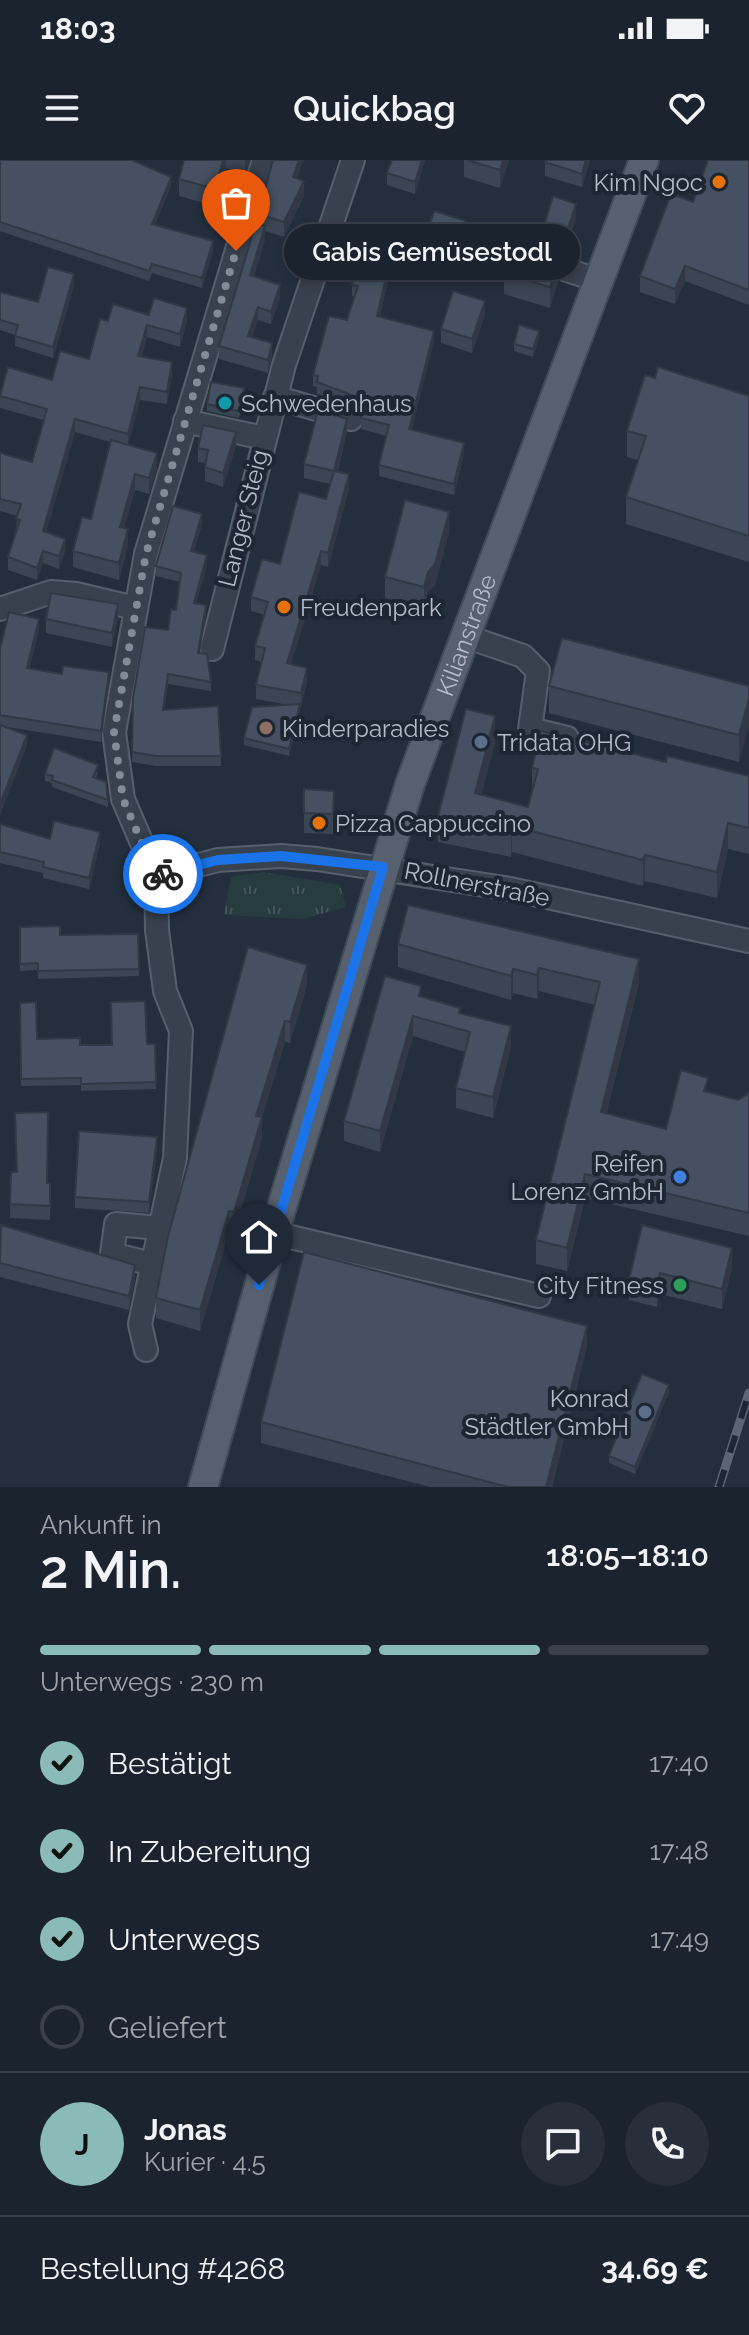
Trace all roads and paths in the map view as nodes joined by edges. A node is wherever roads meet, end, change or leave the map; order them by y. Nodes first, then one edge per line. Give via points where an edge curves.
1 (264, 160) edge
2 (353, 160) edge
3 (644, 160) edge
4 (504, 249) dead end
5 (597, 280) junction
6 (275, 397) junction
7 (351, 419) dead end
8 (185, 421) junction
9 (264, 438) junction
10 (135, 608) junction
11 (0, 609) edge
12 (465, 636) junction
13 (212, 649) dead end
14 (595, 745) edge
15 (383, 867) junction
16 (156, 876) junction
17 (749, 941) edge
18 (159, 1228) junction
19 (274, 1233) junction
20 (152, 1264) junction
21 (539, 1296) dead end
22 (146, 1350) dead end
23 (203, 1487) edge

1 - 8 street
2 - 6 street, Langer Steig
3 - 5 main road, Kilianstraße
4 - 5 street
5 - 12 main road, Kilianstraße
6 - 7 street
6 - 9 street, Langer Steig
8 - 9 street
8 - 10 street
9 - 13 street, Langer Steig
10 - 11 street via 51,592
10 - 16 street via 114,732 116,761 123,799
12 - 14 street via 523,656 538,671 530,729
12 - 15 main road, Kilianstraße
15 - 16 street, Rollnerstraße via 281,856 218,860
15 - 17 street, Rollnerstraße
15 - 19 main road, Kilianstraße
16 - 18 street via 165,991 181,1031 175,1158
18 - 20 street
18 - 20 street via 116,1224 112,1254
19 - 21 street
19 - 23 main road, Kilianstraße
20 - 22 street via 140,1324

